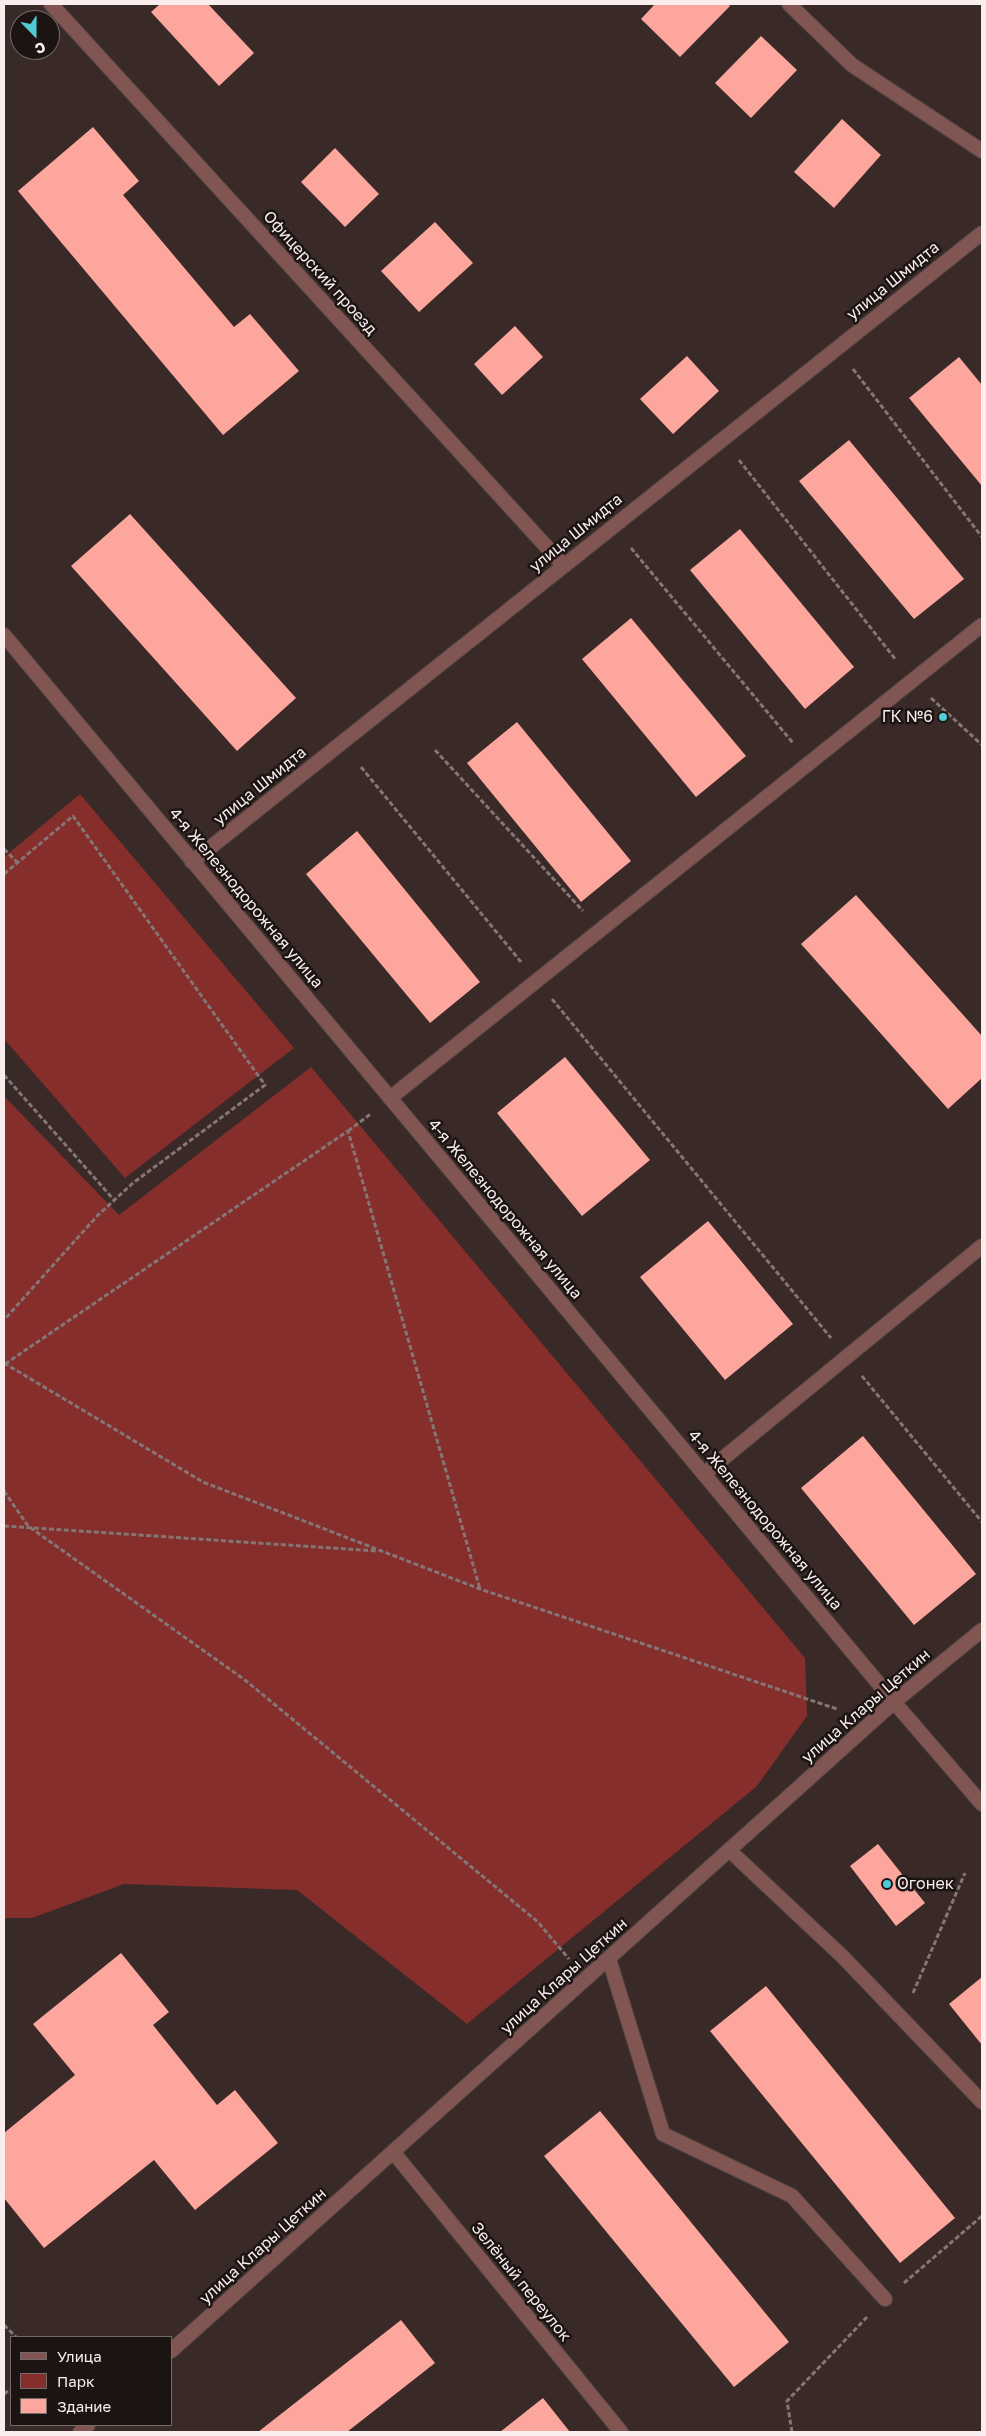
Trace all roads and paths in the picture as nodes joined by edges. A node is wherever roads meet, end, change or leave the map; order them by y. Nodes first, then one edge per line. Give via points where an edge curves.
1 (51, 4) edge
2 (789, 4) edge
3 (982, 151) edge
4 (982, 233) edge
5 (852, 368) dead end
6 (739, 460) dead end
7 (982, 537) edge
8 (631, 548) dead end
9 (564, 566) junction
10 (982, 625) edge
11 (4, 636) edge
12 (912, 681) junction
13 (982, 746) edge
14 (435, 750) dead end
15 (809, 763) junction
16 (361, 767) dead end
17 (4, 849) edge
18 (192, 862) junction
19 (18, 863) junction
20 (4, 874) edge
21 (600, 930) junction
22 (537, 981) junction
23 (4, 1075) edge
24 (390, 1098) junction
25 (114, 1200) junction
26 (982, 1246) edge
27 (4, 1320) edge
28 (846, 1357) junction
29 (5, 1363) edge
30 (704, 1474) junction
31 (4, 1491) edge
32 (982, 1522) edge
33 (4, 1526) edge
34 (28, 1526) junction
35 (381, 1551) junction
36 (480, 1589) junction
37 (982, 1630) edge
38 (894, 1702) junction
39 (837, 1708) dead end
40 (982, 1804) edge
41 (730, 1850) junction
42 (965, 1873) dead end
43 (608, 1959) junction
44 (586, 1979) junction
45 (902, 2019) junction
46 (982, 2102) edge
47 (394, 2153) junction
48 (982, 2216) edge
49 (885, 2299) junction
50 (4, 2325) edge
51 (15, 2336) edge
52 (172, 2350) edge
53 (621, 2432) edge
54 (792, 2432) edge

1 - 9 street, Офицерский проезд
2 - 3 street via 852,65
4 - 9 street, улица Шмидта
5 - 7 path
6 - 12 path
8 - 15 path
9 - 18 street, улица Шмидта
10 - 12 street
11 - 18 street, 4-я Железнодорожная улица
12 - 13 path
12 - 15 street
14 - 21 path
15 - 21 street
16 - 22 path
17 - 19 path
18 - 24 street, 4-я Железнодорожная улица
19 - 20 path
19 - 25 path via 73,816 265,1085
21 - 22 street
22 - 24 street
22 - 28 path
23 - 25 path
24 - 30 street, 4-я Железнодорожная улица
25 - 27 path
26 - 28 street
28 - 30 street
28 - 32 path
29 - 35 path via 203,1482
29 - 36 path via 348,1131
30 - 38 street, 4-я Железнодорожная улица
31 - 34 path
33 - 34 path
34 - 35 path
34 - 44 path via 245,1680 538,1922
35 - 36 path
36 - 39 path
37 - 38 street, улица Клары Цеткин
38 - 40 street, 4-я Железнодорожная улица
38 - 41 street, улица Клары Цеткин
41 - 43 street, улица Клары Цеткин
41 - 45 street
42 - 45 path
43 - 44 street, улица Клары Цеткин
43 - 49 street via 663,2134 792,2196
44 - 47 street, улица Клары Цеткин
45 - 46 street
47 - 52 street, улица Клары Цеткин
47 - 53 street, Зелёный переулок
48 - 49 path
49 - 54 path via 786,2401
50 - 51 path

